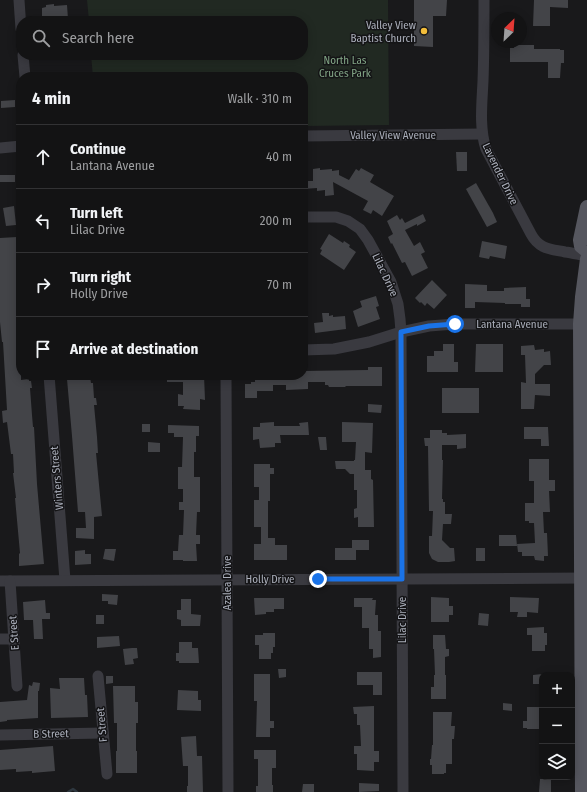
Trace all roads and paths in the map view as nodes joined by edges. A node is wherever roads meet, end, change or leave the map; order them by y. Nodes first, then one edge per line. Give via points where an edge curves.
1 (19, 0) edge
2 (484, 0) edge
3 (20, 16) edge
4 (23, 60) edge
5 (25, 72) edge
6 (482, 134) junction
7 (308, 136) edge
8 (16, 146) edge
9 (0, 148) edge
10 (587, 207) edge
11 (308, 217) edge
12 (587, 251) edge
13 (587, 257) edge
14 (580, 324) junction
15 (401, 332) junction
16 (308, 350) edge
17 (49, 380) edge
18 (226, 380) edge
19 (584, 578) edge
20 (402, 579) junction
21 (65, 580) junction
22 (228, 580) junction
23 (5, 581) edge
24 (0, 639) edge
25 (14, 639) junction
26 (98, 676) dead end
27 (17, 686) dead end
28 (0, 734) edge
29 (103, 734) junction
30 (107, 774) dead end
31 (228, 792) edge
32 (402, 792) edge
33 (582, 792) edge

1 - 3 street
2 - 6 street, Lavender Drive
4 - 5 street
6 - 7 street, Valley View Avenue
6 - 13 street, Lavender Drive via 488,154 536,242 550,250
8 - 9 street
10 - 12 main road via 580,240 581,246
11 - 15 street, Lilac Drive via 336,217 360,229 391,282 398,304
13 - 14 main road
14 - 15 street, Lantana Avenue via 455,324
14 - 19 main road
15 - 16 street, Lantana Avenue via 334,349
15 - 20 street, Lilac Drive
17 - 21 street, Winters Street
18 - 22 street, Azalea Drive
19 - 20 street, Holly Drive
19 - 33 main road
20 - 22 street, Holly Drive
20 - 32 street, Lilac Drive
21 - 22 street, Holly Drive
21 - 23 street, Holly Drive
22 - 31 street, Azalea Drive
23 - 25 street, E Street
24 - 25 street
25 - 27 street, E Street
26 - 29 street, F Street
28 - 29 street, B Street
29 - 30 street, F Street

